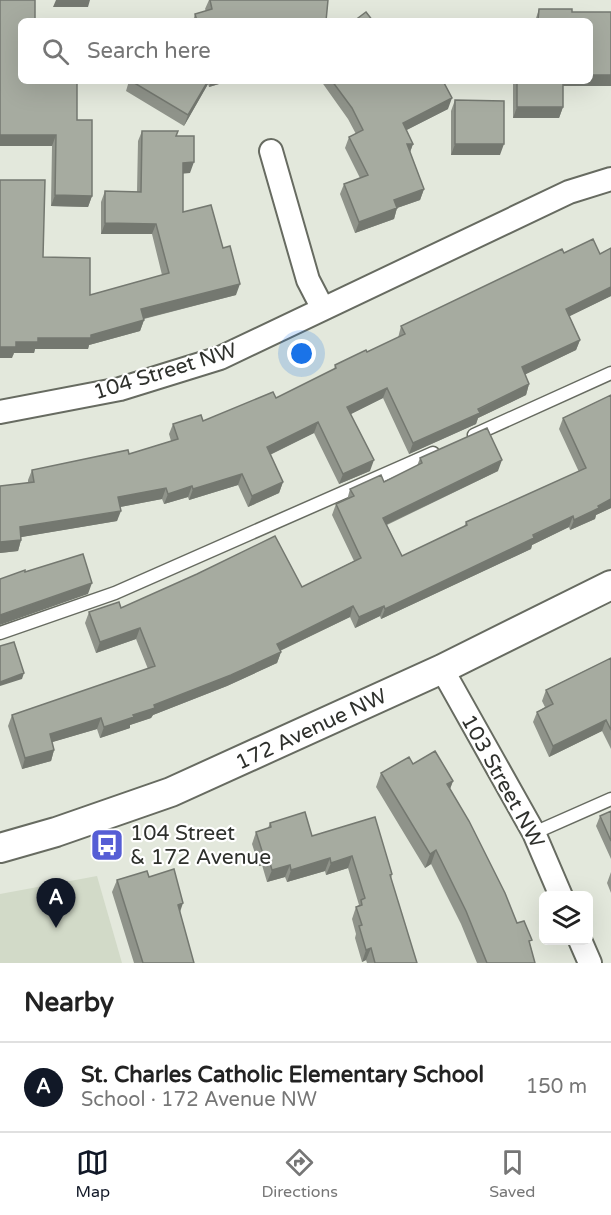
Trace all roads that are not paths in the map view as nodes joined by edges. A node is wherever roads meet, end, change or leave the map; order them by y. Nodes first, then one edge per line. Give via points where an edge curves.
1 (271, 150) dead end
2 (611, 179) edge
3 (323, 309) junction
4 (611, 373) edge
5 (0, 412) edge
6 (462, 440) edge
7 (440, 449) edge
8 (611, 585) edge
9 (0, 633) edge
10 (442, 669) junction
11 (611, 799) edge
12 (534, 833) junction
13 (0, 848) edge
14 (559, 891) edge
15 (582, 945) edge
16 (590, 963) edge

1 - 3 street via 308,280
2 - 3 street, 104 Street NW via 570,192
3 - 5 street, 104 Street NW via 220,358 120,389
4 - 6 lane
7 - 9 lane via 115,593
8 - 10 street, 172 Avenue NW
10 - 12 street, 103 Street NW
10 - 13 street, 172 Avenue NW via 171,792
11 - 12 lane
12 - 14 street, 103 Street NW
15 - 16 street

